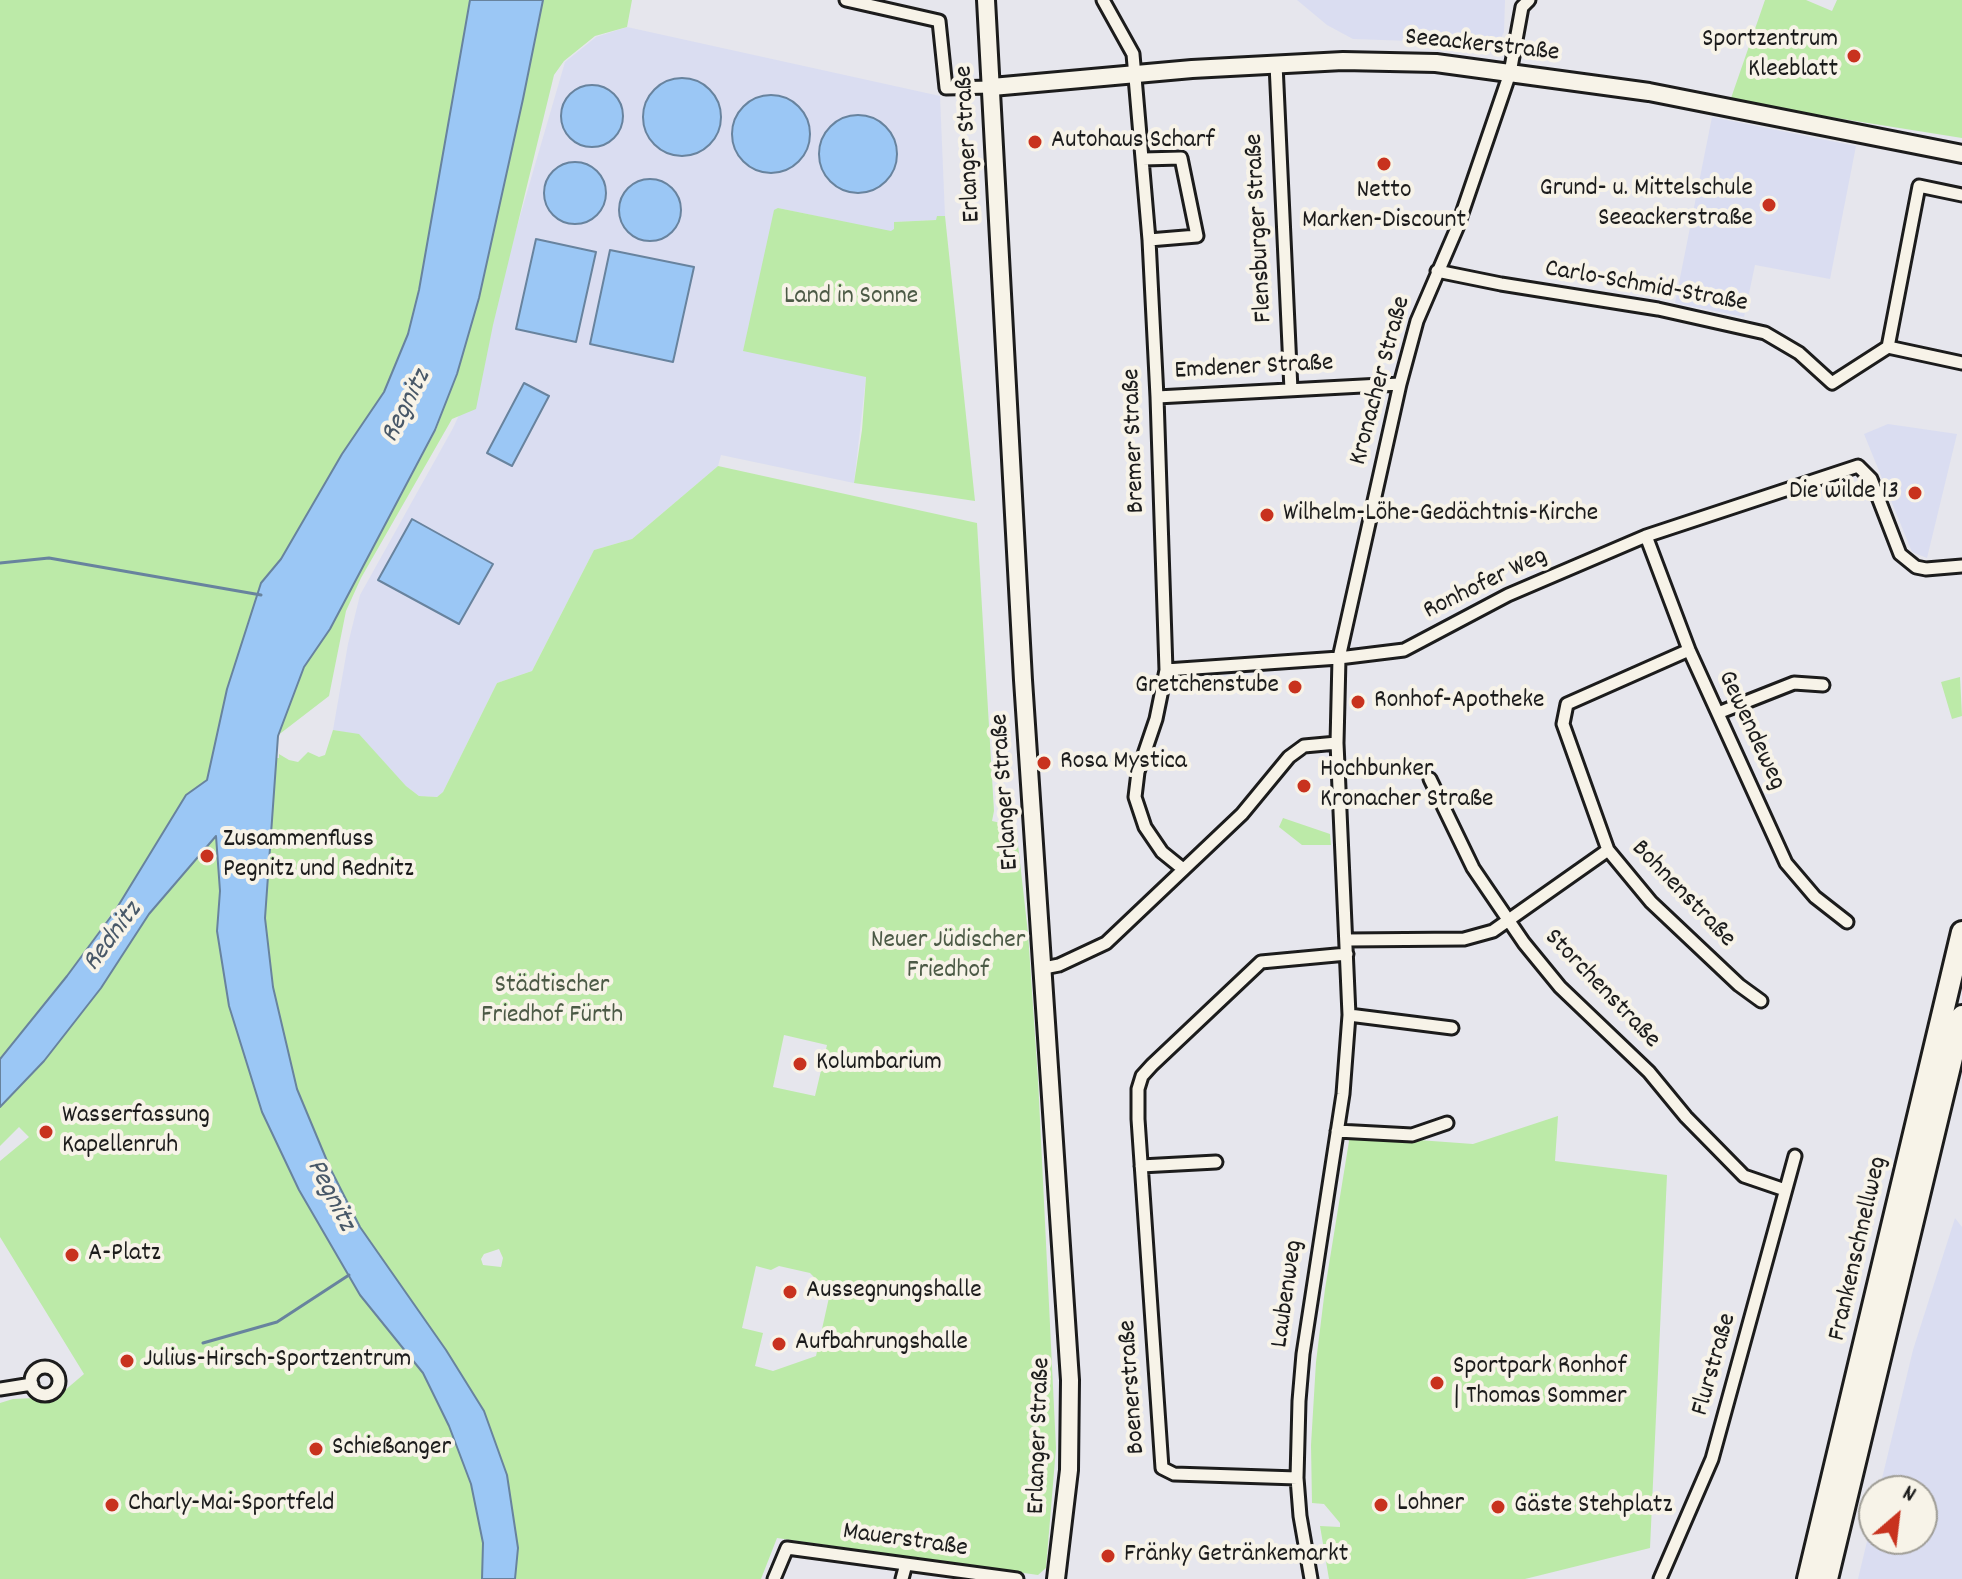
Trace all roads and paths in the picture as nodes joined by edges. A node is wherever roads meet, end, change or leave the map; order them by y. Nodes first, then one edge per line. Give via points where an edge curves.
1 (846, 0) edge
2 (986, 0) edge
3 (1103, 0) edge
4 (1529, 0) edge
5 (1276, 64) junction
6 (1135, 72) junction
7 (1510, 73) junction
8 (992, 87) junction
9 (1962, 154) edge
10 (1143, 159) junction
11 (1962, 195) edge
12 (1149, 240) junction
13 (1437, 271) junction
14 (1888, 347) junction
15 (1962, 363) edge
16 (1400, 384) junction
17 (1291, 390) junction
18 (1157, 397) junction
19 (1646, 536) junction
20 (1962, 566) edge
21 (1689, 650) junction
22 (1339, 658) junction
23 (1166, 670) junction
24 (1823, 685) dead end
25 (1718, 713) junction
26 (1337, 743) junction
27 (1430, 779) dead end
28 (1608, 850) junction
29 (1183, 869) junction
30 (1509, 920) junction
31 (1847, 922) dead end
32 (1962, 932) edge
33 (1347, 940) junction
34 (1347, 954) junction
35 (1044, 968) junction
36 (1761, 1001) dead end
37 (1349, 1015) junction
38 (1962, 1016) edge
39 (1452, 1028) dead end
40 (1447, 1123) dead end
41 (1337, 1131) junction
42 (1795, 1156) dead end
43 (1216, 1162) dead end
44 (1141, 1166) junction
45 (1785, 1190) junction
46 (32, 1384) dead end
47 (0, 1389) edge
48 (1297, 1478) junction
49 (906, 1564) junction
50 (774, 1579) edge
51 (902, 1579) edge
52 (1017, 1579) edge
53 (1056, 1579) edge
54 (1311, 1579) edge
55 (1660, 1579) edge
56 (1808, 1579) edge
57 (1827, 1579) edge

1 - 8 street via 939,21 946,88
2 - 8 main road, Erlanger Straße
3 - 6 street, Bremer Straße via 1128,42
4 - 7 street, Kronacher Straße via 1518,20
5 - 6 main road, Seeackerstraße
5 - 7 main road, Seeackerstraße via 1389,61
5 - 17 street, Flensburger Straße
6 - 8 main road, Seeackerstraße
6 - 10 street, Bremer Straße
7 - 9 main road, Seeackerstraße via 1649,92
7 - 13 street, Kronacher Straße
8 - 35 main road, Erlanger Straße via 1006,395
10 - 12 street, Bremer Straße
10 - 12 street via 1181,158 1197,236
11 - 14 street via 1919,186
12 - 18 street, Bremer Straße
13 - 14 street, Carlo-Schmid-Straße via 1765,333 1799,353 1832,383
13 - 16 street, Kronacher Straße
14 - 15 street
16 - 17 street, Emdener Straße
16 - 22 street, Kronacher Straße
17 - 18 street, Emdener Straße
18 - 23 street, Bremer Straße
19 - 20 street, Ronhofer Weg via 1858,466 1871,479 1900,554 1926,569
19 - 21 street, Gewendeweg
19 - 22 street, Ronhofer Weg via 1508,595 1404,650
21 - 25 street, Gewendeweg
21 - 28 street, Bohnenstraße via 1567,704 1563,724
22 - 23 street, Ronhofer Weg
22 - 26 street, Kronacher Straße
23 - 29 street, Bremer Straße via 1135,797 1145,827 1162,852
24 - 25 street via 1794,683
25 - 31 street, Gewendeweg via 1786,863 1815,897
26 - 29 street via 1304,746 1289,757 1249,806
26 - 33 street, Laubenweg
27 - 30 street, Storchenstraße via 1473,868
28 - 30 street
28 - 36 street, Bohnenstraße via 1651,902
29 - 35 street via 1106,943
30 - 33 street via 1464,939
30 - 45 street, Storchenstraße via 1560,987 1649,1072 1744,1176
32 - 56 highway, Frankenschnellweg
33 - 34 street, Laubenweg
34 - 37 street, Laubenweg
34 - 44 street, Boenerstraße via 1261,962 1152,1065 1138,1089
35 - 53 main road, Erlanger Straße via 1070,1380 1069,1470
37 - 39 street
37 - 41 street, Laubenweg
38 - 57 highway, Frankenschnellweg
40 - 41 street via 1412,1135
41 - 48 street, Laubenweg via 1303,1354
42 - 45 street, Flurstraße
43 - 44 street
44 - 48 street, Boenerstraße via 1162,1468 1174,1474
45 - 55 street, Flurstraße via 1712,1459
46 - 47 street
48 - 54 street, Laubenweg
49 - 50 street, Mauerstraße via 787,1548
49 - 51 street
49 - 52 street, Mauerstraße

